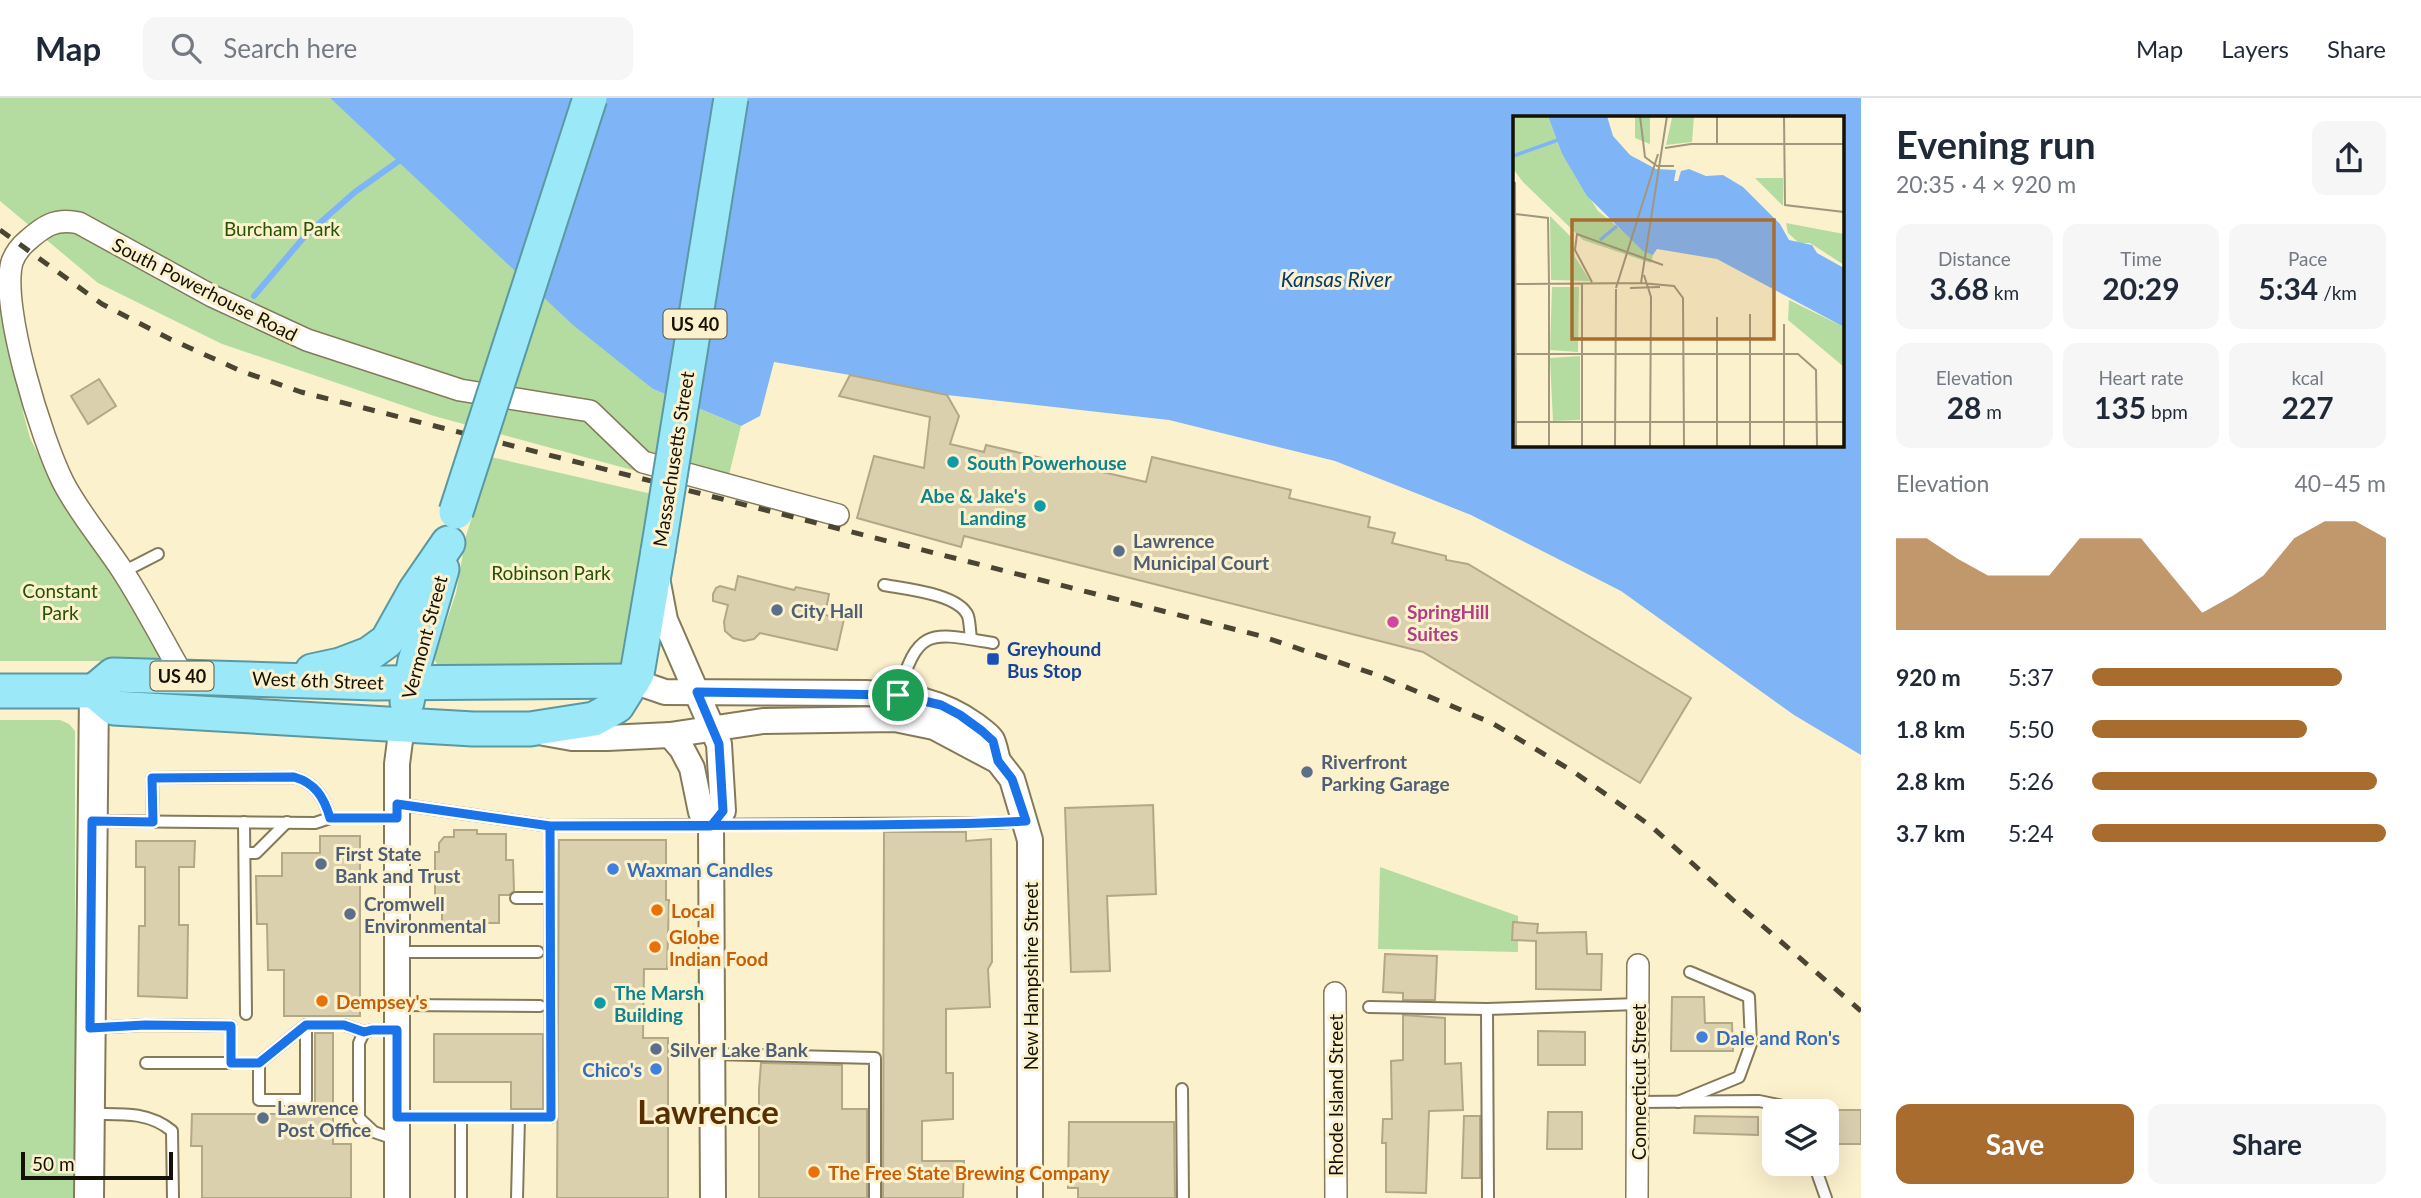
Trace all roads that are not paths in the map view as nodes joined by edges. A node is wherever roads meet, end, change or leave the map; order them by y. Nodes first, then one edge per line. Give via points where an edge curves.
1 (590, 98) edge
2 (731, 98) edge
3 (838, 515) dead end
4 (452, 528) junction
5 (158, 554) dead end
6 (656, 561) junction
7 (123, 572) junction
8 (884, 585) dead end
9 (971, 639) junction
10 (993, 643) dead end
11 (183, 676) junction
12 (277, 680) junction
13 (633, 681) junction
14 (410, 683) junction
15 (0, 691) edge
16 (94, 691) junction
17 (697, 692) junction
18 (898, 695) junction
19 (402, 725) junction
20 (713, 728) junction
21 (530, 729) junction
22 (670, 735) junction
23 (998, 761) junction
24 (397, 811) junction
25 (330, 818) junction
26 (92, 821) junction
27 (1026, 821) junction
28 (153, 822) junction
29 (244, 822) junction
30 (287, 822) junction
31 (550, 826) junction
32 (711, 826) junction
33 (244, 853) junction
34 (516, 898) dead end
35 (550, 898) junction
36 (397, 952) junction
37 (538, 952) dead end
38 (1638, 965) dead end
39 (1690, 972) dead end
40 (1335, 993) dead end
41 (1638, 1004) junction
42 (540, 1006) dead end
43 (1369, 1007) dead end
44 (1487, 1009) junction
45 (246, 1014) dead end
46 (397, 1018) junction
47 (306, 1025) junction
48 (90, 1028) junction
49 (364, 1032) junction
50 (714, 1054) junction
51 (146, 1063) dead end
52 (231, 1063) junction
53 (259, 1063) junction
54 (1182, 1089) dead end
55 (1637, 1102) junction
56 (1678, 1102) junction
57 (1762, 1102) edge
58 (90, 1114) junction
59 (461, 1117) junction
60 (519, 1117) junction
61 (397, 1129) junction
62 (1818, 1176) edge
63 (89, 1198) edge
64 (173, 1198) edge
65 (397, 1198) edge
66 (461, 1198) edge
67 (517, 1198) edge
68 (713, 1198) edge
69 (875, 1198) edge
70 (1030, 1198) edge
71 (1183, 1198) edge
72 (1336, 1198) edge
73 (1488, 1198) edge
74 (1637, 1198) edge
75 (1826, 1198) edge

1 - 4 highway, Vermont Street / US 40, bridge
2 - 6 highway, Massachusetts Street / US 40, bridge
3 - 7 street, South Powerhouse Road via 643,462 590,411 460,390 307,340 212,296 79,223 55,223 21,246 12,262 9,281 16,341 63,482
4 - 12 highway, US 40 via 387,641 340,665
4 - 14 highway, Vermont Street
5 - 7 lane
6 - 13 highway, Massachusetts Street / US 40
6 - 17 street, Massachusetts Street via 666,620
7 - 11 street, South Powerhouse Road
8 - 9 lane via 951,600 968,617
9 - 10 lane
9 - 18 lane via 933,636 920,643 911,655
11 - 12 highway, West 6th Street / US 40
11 - 16 highway, West 6th Street / US 40 via 113,675
12 - 14 highway, West 6th Street
13 - 14 highway, West 6th Street
13 - 17 street, West 6th Street via 665,692
13 - 21 highway, West 6th Street / US 40 via 617,706 594,719
14 - 19 highway, Vermont Street
15 - 16 highway, West 6th Street / US 40
16 - 19 highway, West 6th Street / US 40 via 114,708
16 - 26 main road
17 - 18 street, West 6th Street
17 - 20 street, Massachusetts Street
18 - 23 street, New Hampshire Street via 960,715 993,741
19 - 21 highway, West 6th Street / US 40
19 - 24 street, Vermont Street
20 - 22 street, West 6th Street
20 - 23 street, West 6th Street via 763,721 895,719 934,727
20 - 32 street, Massachusetts Street via 719,744 723,811
21 - 22 street, West 6th Street via 572,738
22 - 32 street, Massachusetts Street via 692,768 701,812
23 - 27 street, New Hampshire Street via 1012,779
24 - 25 lane
24 - 31 lane
24 - 36 street, Vermont Street
25 - 28 lane via 320,794 294,777 152,778
25 - 30 lane via 315,823
26 - 28 lane
26 - 48 main road
27 - 32 lane
27 - 70 street, New Hampshire Street via 1030,840
28 - 29 lane
29 - 30 lane
29 - 33 lane
30 - 33 lane via 256,853
31 - 32 lane
31 - 35 lane
32 - 50 street, Massachusetts Street
33 - 45 lane
34 - 35 lane
35 - 60 lane via 551,1117
36 - 37 lane
36 - 46 street, Vermont Street
38 - 41 street, Connecticut Street
39 - 56 lane via 1749,997 1751,1044 1739,1077
40 - 72 street, Rhode Island Street
41 - 44 lane
41 - 55 street, Connecticut Street
42 - 46 lane
43 - 44 lane
44 - 73 lane
46 - 49 lane
46 - 61 street, Vermont Street
47 - 49 lane via 344,1025
47 - 53 lane
47 - 53 lane via 306,1100 259,1100
48 - 52 lane via 231,1026
48 - 58 main road
49 - 61 lane via 359,1043 359,1118 374,1132
50 - 68 street, Massachusetts Street
50 - 69 lane via 875,1058
51 - 52 lane
52 - 53 lane
54 - 71 lane
55 - 56 lane
55 - 74 street, Connecticut Street
56 - 57 lane
58 - 63 main road
58 - 64 lane via 139,1115 161,1121 172,1131
59 - 60 lane
59 - 61 lane
59 - 66 lane
60 - 67 lane
61 - 65 street, Vermont Street
62 - 75 lane

